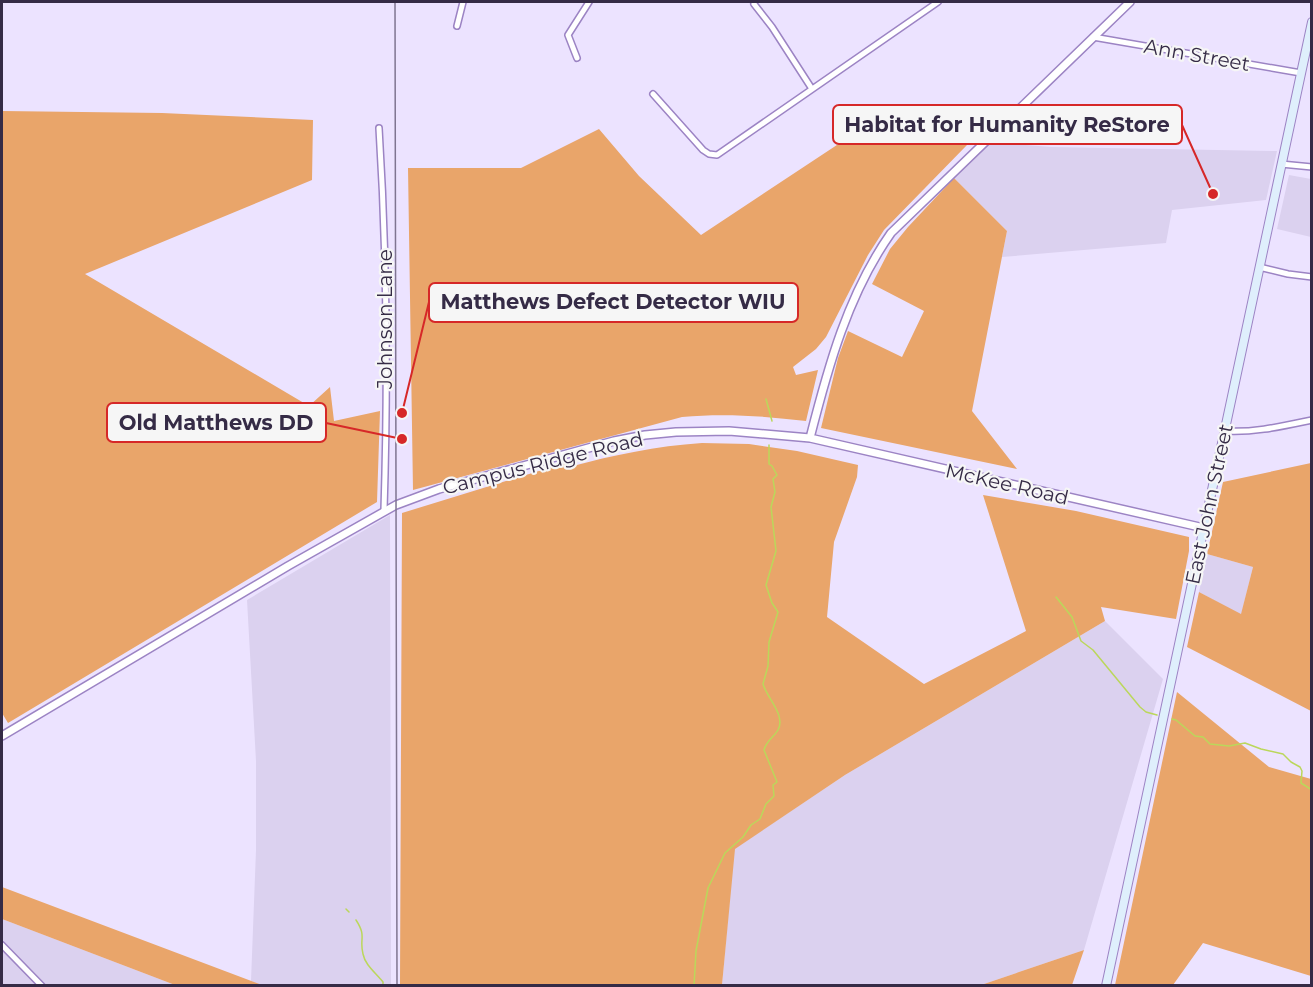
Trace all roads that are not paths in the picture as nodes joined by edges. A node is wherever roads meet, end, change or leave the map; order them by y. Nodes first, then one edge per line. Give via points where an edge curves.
1 (463, 2) edge
2 (589, 2) edge
3 (938, 2) edge
4 (1130, 2) edge
5 (754, 4) dead end
6 (1311, 22) edge
7 (457, 26) dead end
8 (1094, 37) junction
9 (1310, 40) edge
10 (577, 58) dead end
11 (1301, 73) junction
12 (812, 89) junction
13 (653, 94) dead end
14 (379, 128) dead end
15 (1281, 164) junction
16 (1311, 167) edge
17 (1259, 267) junction
18 (1311, 277) edge
19 (1311, 420) edge
20 (1224, 431) junction
21 (810, 438) junction
22 (384, 510) junction
23 (1204, 528) junction
24 (2, 736) edge
25 (2, 945) edge
26 (42, 986) edge
27 (1106, 986) edge

1 - 7 street
2 - 10 street via 568,35
3 - 12 street
4 - 8 street
5 - 12 street
6 - 9 main road, East John Street
8 - 11 street, Ann Street
8 - 21 street via 885,241 835,345
9 - 11 main road, East John Street
11 - 15 main road, East John Street
12 - 13 street via 717,155 703,150
14 - 22 street, Johnson Lane via 386,289
15 - 16 street
15 - 17 main road, East John Street
17 - 18 street
17 - 20 main road, East John Street
19 - 20 street
20 - 23 main road, East John Street
21 - 22 street, Campus Ridge Road via 729,431 645,435 440,489
21 - 23 street, McKee Road
22 - 24 street, Campus Ridge Road
23 - 27 main road, East John Street
25 - 26 street

